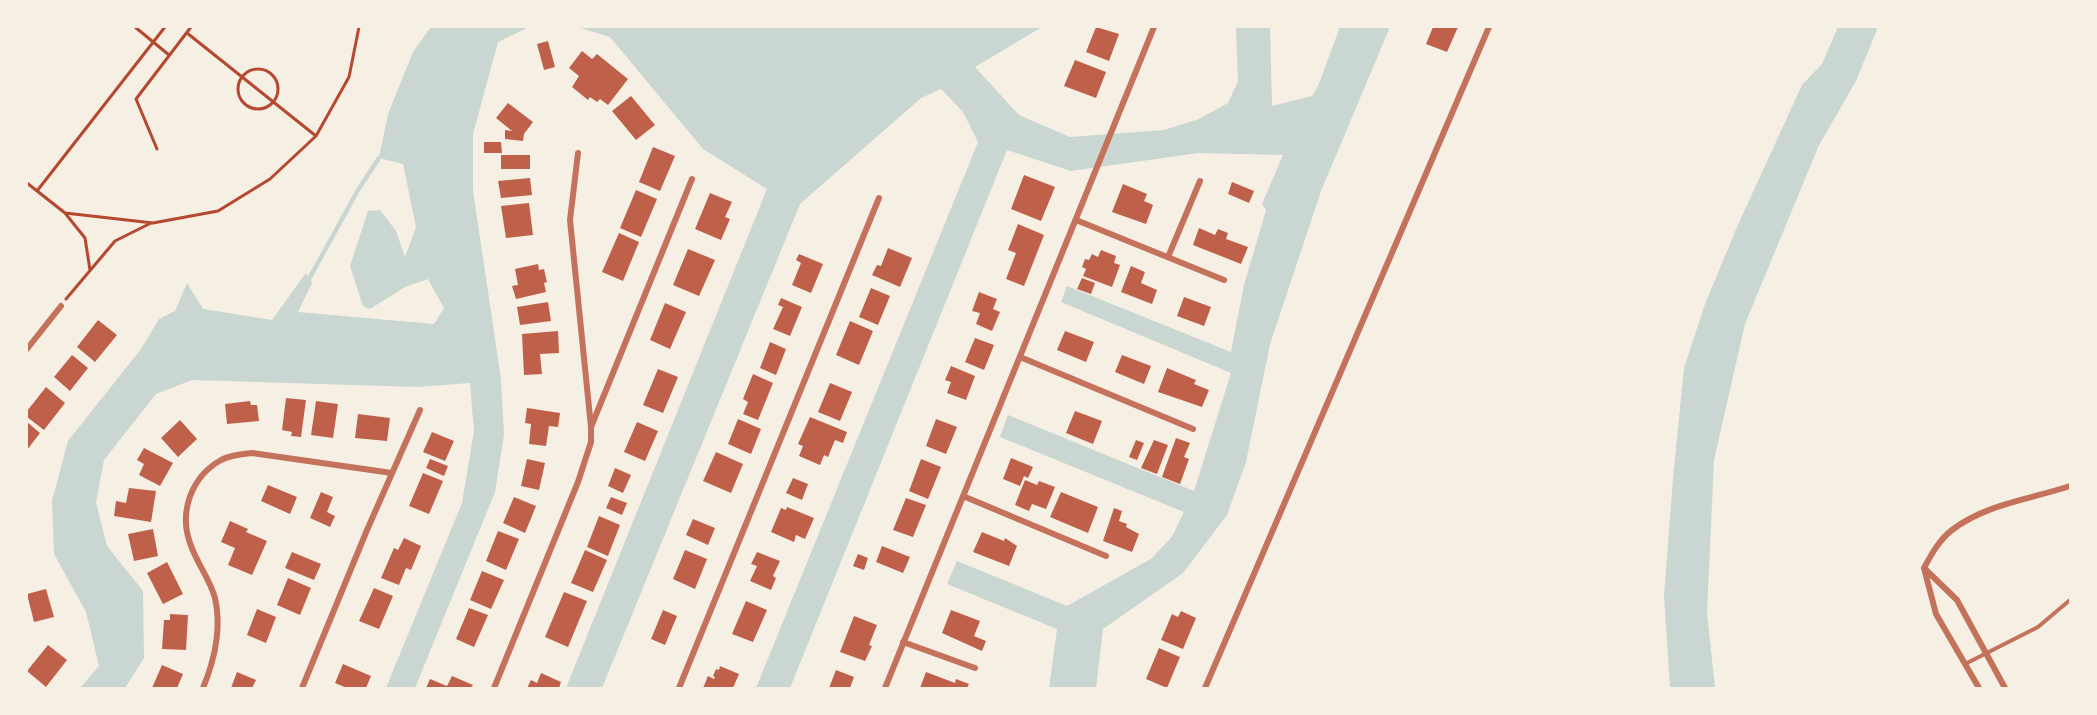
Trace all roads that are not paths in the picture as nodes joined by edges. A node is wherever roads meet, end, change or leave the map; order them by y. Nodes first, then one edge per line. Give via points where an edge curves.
1 (1154, 27) edge
2 (1489, 27) edge
3 (578, 153) dead end
4 (692, 179) dead end
5 (1200, 181) dead end
6 (879, 198) dead end
7 (1076, 220) junction
8 (1168, 257) junction
9 (1224, 279) dead end
10 (61, 306) road end
11 (27, 349) edge
12 (1020, 357) junction
13 (420, 410) dead end
14 (591, 427) junction
15 (1193, 429) dead end
16 (392, 473) junction
17 (2070, 486) edge
18 (963, 496) junction
19 (1106, 556) dead end
20 (1924, 568) junction
21 (2070, 600) edge
22 (903, 642) junction
23 (1985, 653) junction
24 (1965, 664) junction
25 (975, 668) dead end
26 (203, 688) edge
27 (302, 688) edge
28 (494, 688) edge
29 (679, 688) edge
30 (885, 688) edge
31 (1205, 688) edge
32 (1979, 688) edge
33 (2005, 688) edge

1 - 7 street
2 - 31 street
3 - 14 street via 570,220
4 - 14 street
5 - 8 street
6 - 29 street
7 - 8 street
7 - 12 street
8 - 9 street
10 - 11 street
12 - 15 street
12 - 18 street
13 - 16 street
14 - 28 street via 591,441 578,482
16 - 26 street via 252,453 222,460 208,469 186,507 190,545 214,596 218,622 215,656
16 - 27 street
17 - 20 street via 1983,512 1951,531
18 - 19 street
18 - 22 street
20 - 23 street via 1957,600
20 - 24 street via 1936,614
21 - 23 lane via 2038,627
22 - 25 street
22 - 30 street
23 - 24 lane
23 - 33 street
24 - 32 street

